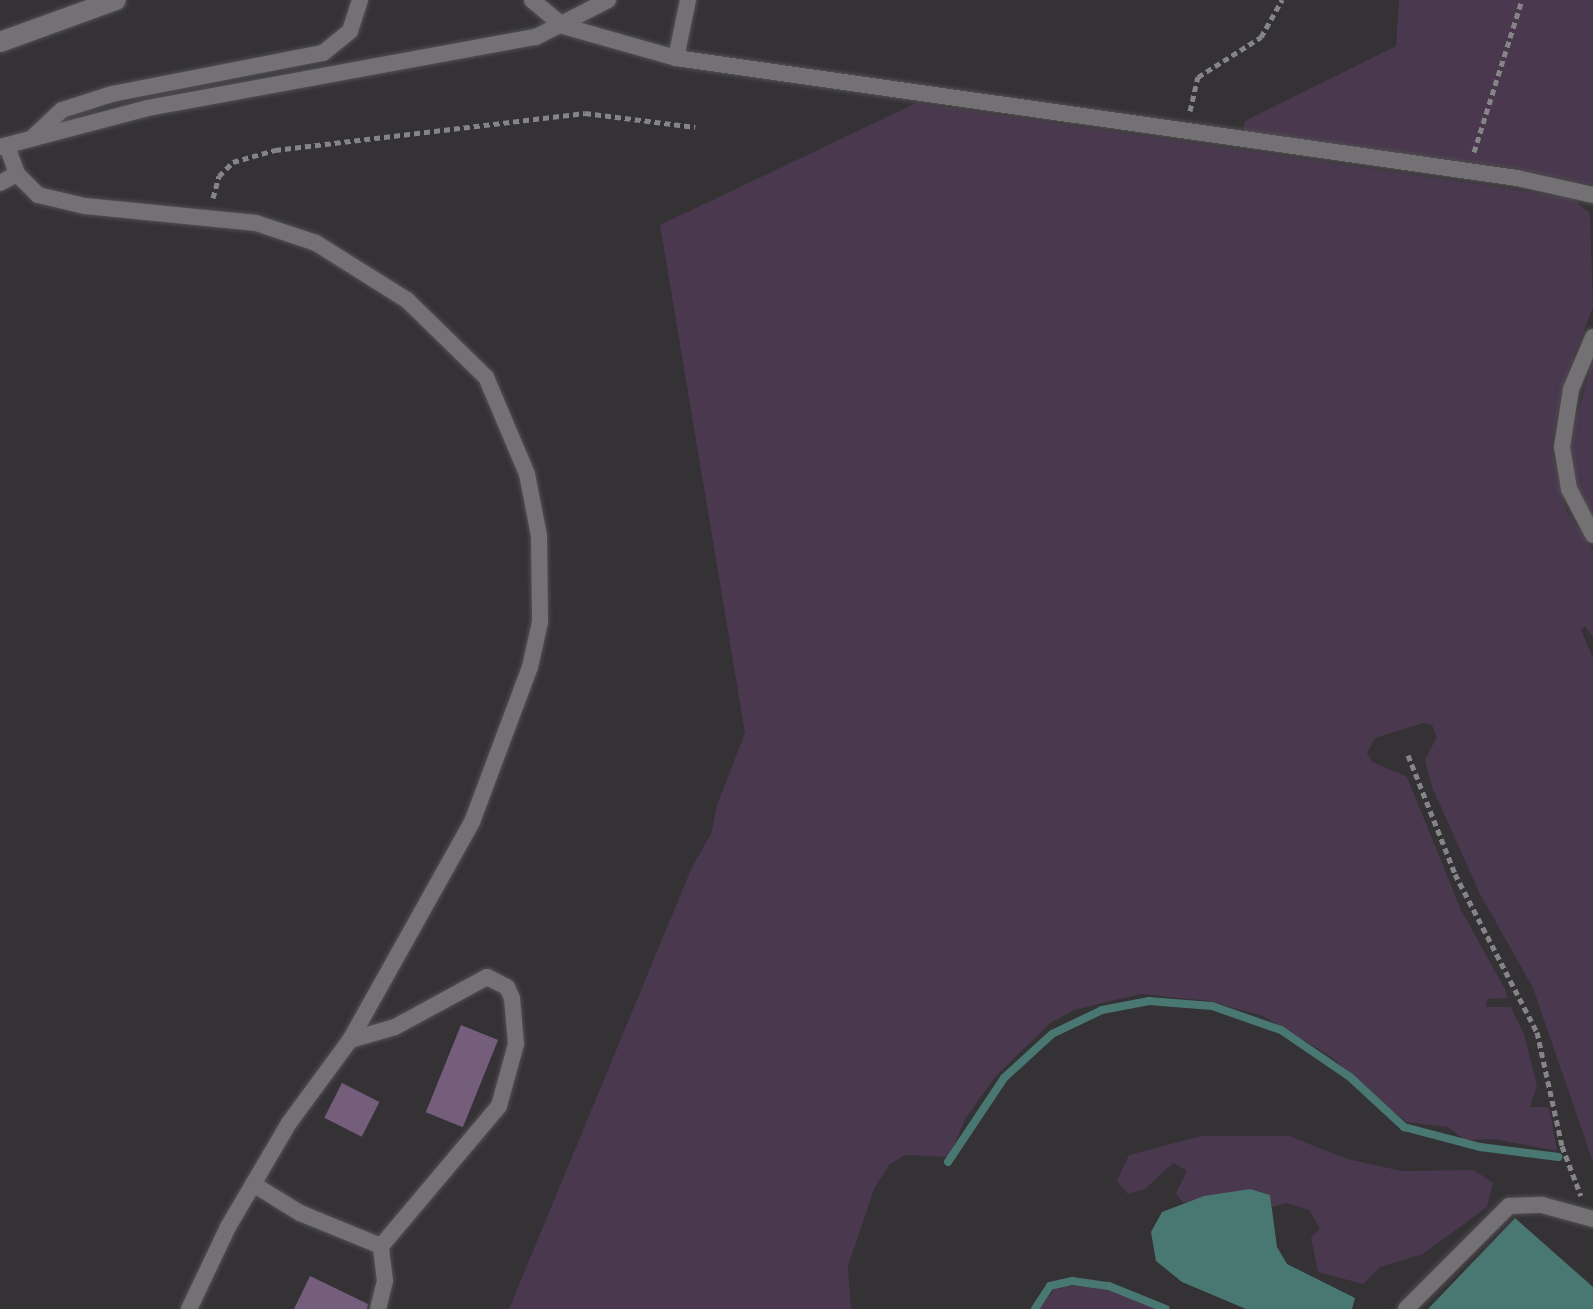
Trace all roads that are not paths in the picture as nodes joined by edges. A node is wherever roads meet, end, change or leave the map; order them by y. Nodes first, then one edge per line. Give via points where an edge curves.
1 (116, 0) edge
2 (360, 0) edge
3 (532, 0) edge
4 (608, 0) edge
5 (688, 0) edge
6 (563, 26) junction
7 (0, 42) edge
8 (676, 58) junction
9 (29, 140) junction
10 (3, 146) edge
11 (17, 174) junction
12 (0, 183) edge
13 (1593, 195) edge
14 (1593, 337) edge
15 (1593, 535) edge
16 (350, 1040) junction
17 (253, 1184) junction
18 (1592, 1217) edge
19 (381, 1246) junction
20 (189, 1309) edge
21 (378, 1309) edge
22 (1406, 1309) edge

1 - 7 street
2 - 9 lane via 350,31 323,53 112,94 62,110
3 - 6 lane
4 - 6 lane
5 - 8 lane
6 - 8 lane
6 - 9 lane via 438,58 148,108
8 - 13 lane via 1468,171
9 - 10 lane
10 - 11 lane
11 - 12 lane
11 - 16 lane via 38,195 256,223 316,243 357,265 436,325 486,377 527,474 539,536 540,622 496,768 445,878
14 - 15 lane via 1571,389 1562,447 1569,489
16 - 17 lane via 289,1123
16 - 19 lane via 395,1027 487,977 507,987 512,998 516,1044 499,1106
17 - 19 lane via 300,1213
17 - 20 lane
18 - 22 lane via 1528,1203 1509,1206
19 - 21 lane via 385,1281

